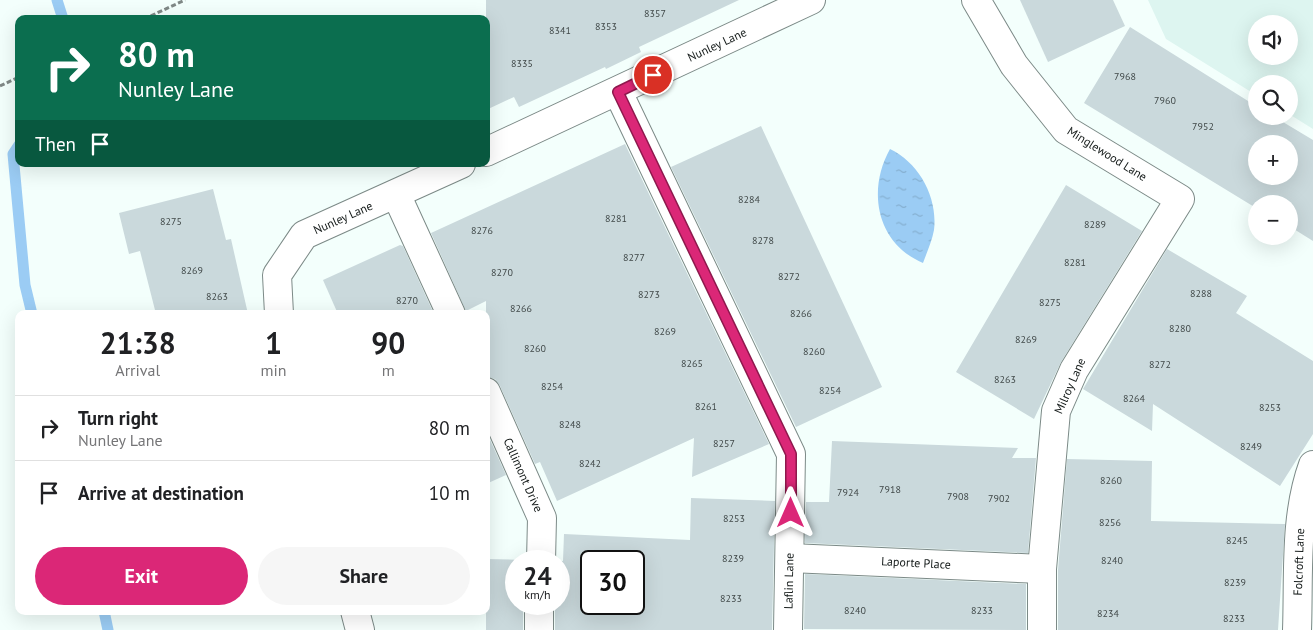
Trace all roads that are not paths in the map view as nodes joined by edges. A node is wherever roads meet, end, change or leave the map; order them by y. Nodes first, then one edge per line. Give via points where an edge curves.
1 (811, 0) edge
2 (976, 0) edge
3 (618, 92) junction
4 (490, 150) edge
5 (454, 167) edge
6 (396, 194) junction
7 (1180, 199) joint
8 (280, 310) edge
9 (448, 310) edge
10 (490, 401) edge
11 (1313, 465) edge
12 (541, 550) edge
13 (790, 558) junction
14 (1042, 569) junction
15 (356, 615) edge
16 (540, 615) edge
17 (360, 630) edge
18 (539, 630) edge
19 (788, 630) edge
20 (1042, 630) edge
21 (1297, 630) edge

1 - 3 street, Nunley Lane
2 - 7 street, Minglewood Lane via 1014,65 1066,130
3 - 4 street, Nunley Lane
3 - 13 street, Laflin Lane via 791,454
5 - 6 street, Nunley Lane
6 - 8 street, Nunley Lane via 304,235 277,275
6 - 9 street
7 - 14 street, Milroy Lane via 1074,370 1056,410
10 - 12 street, Callimont Drive via 542,518
11 - 21 street, Folcroft Lane via 1304,488 1300,527
13 - 14 street, Laporte Place
13 - 19 street, Laflin Lane
14 - 20 street, Milroy Lane
15 - 17 street
16 - 18 street

